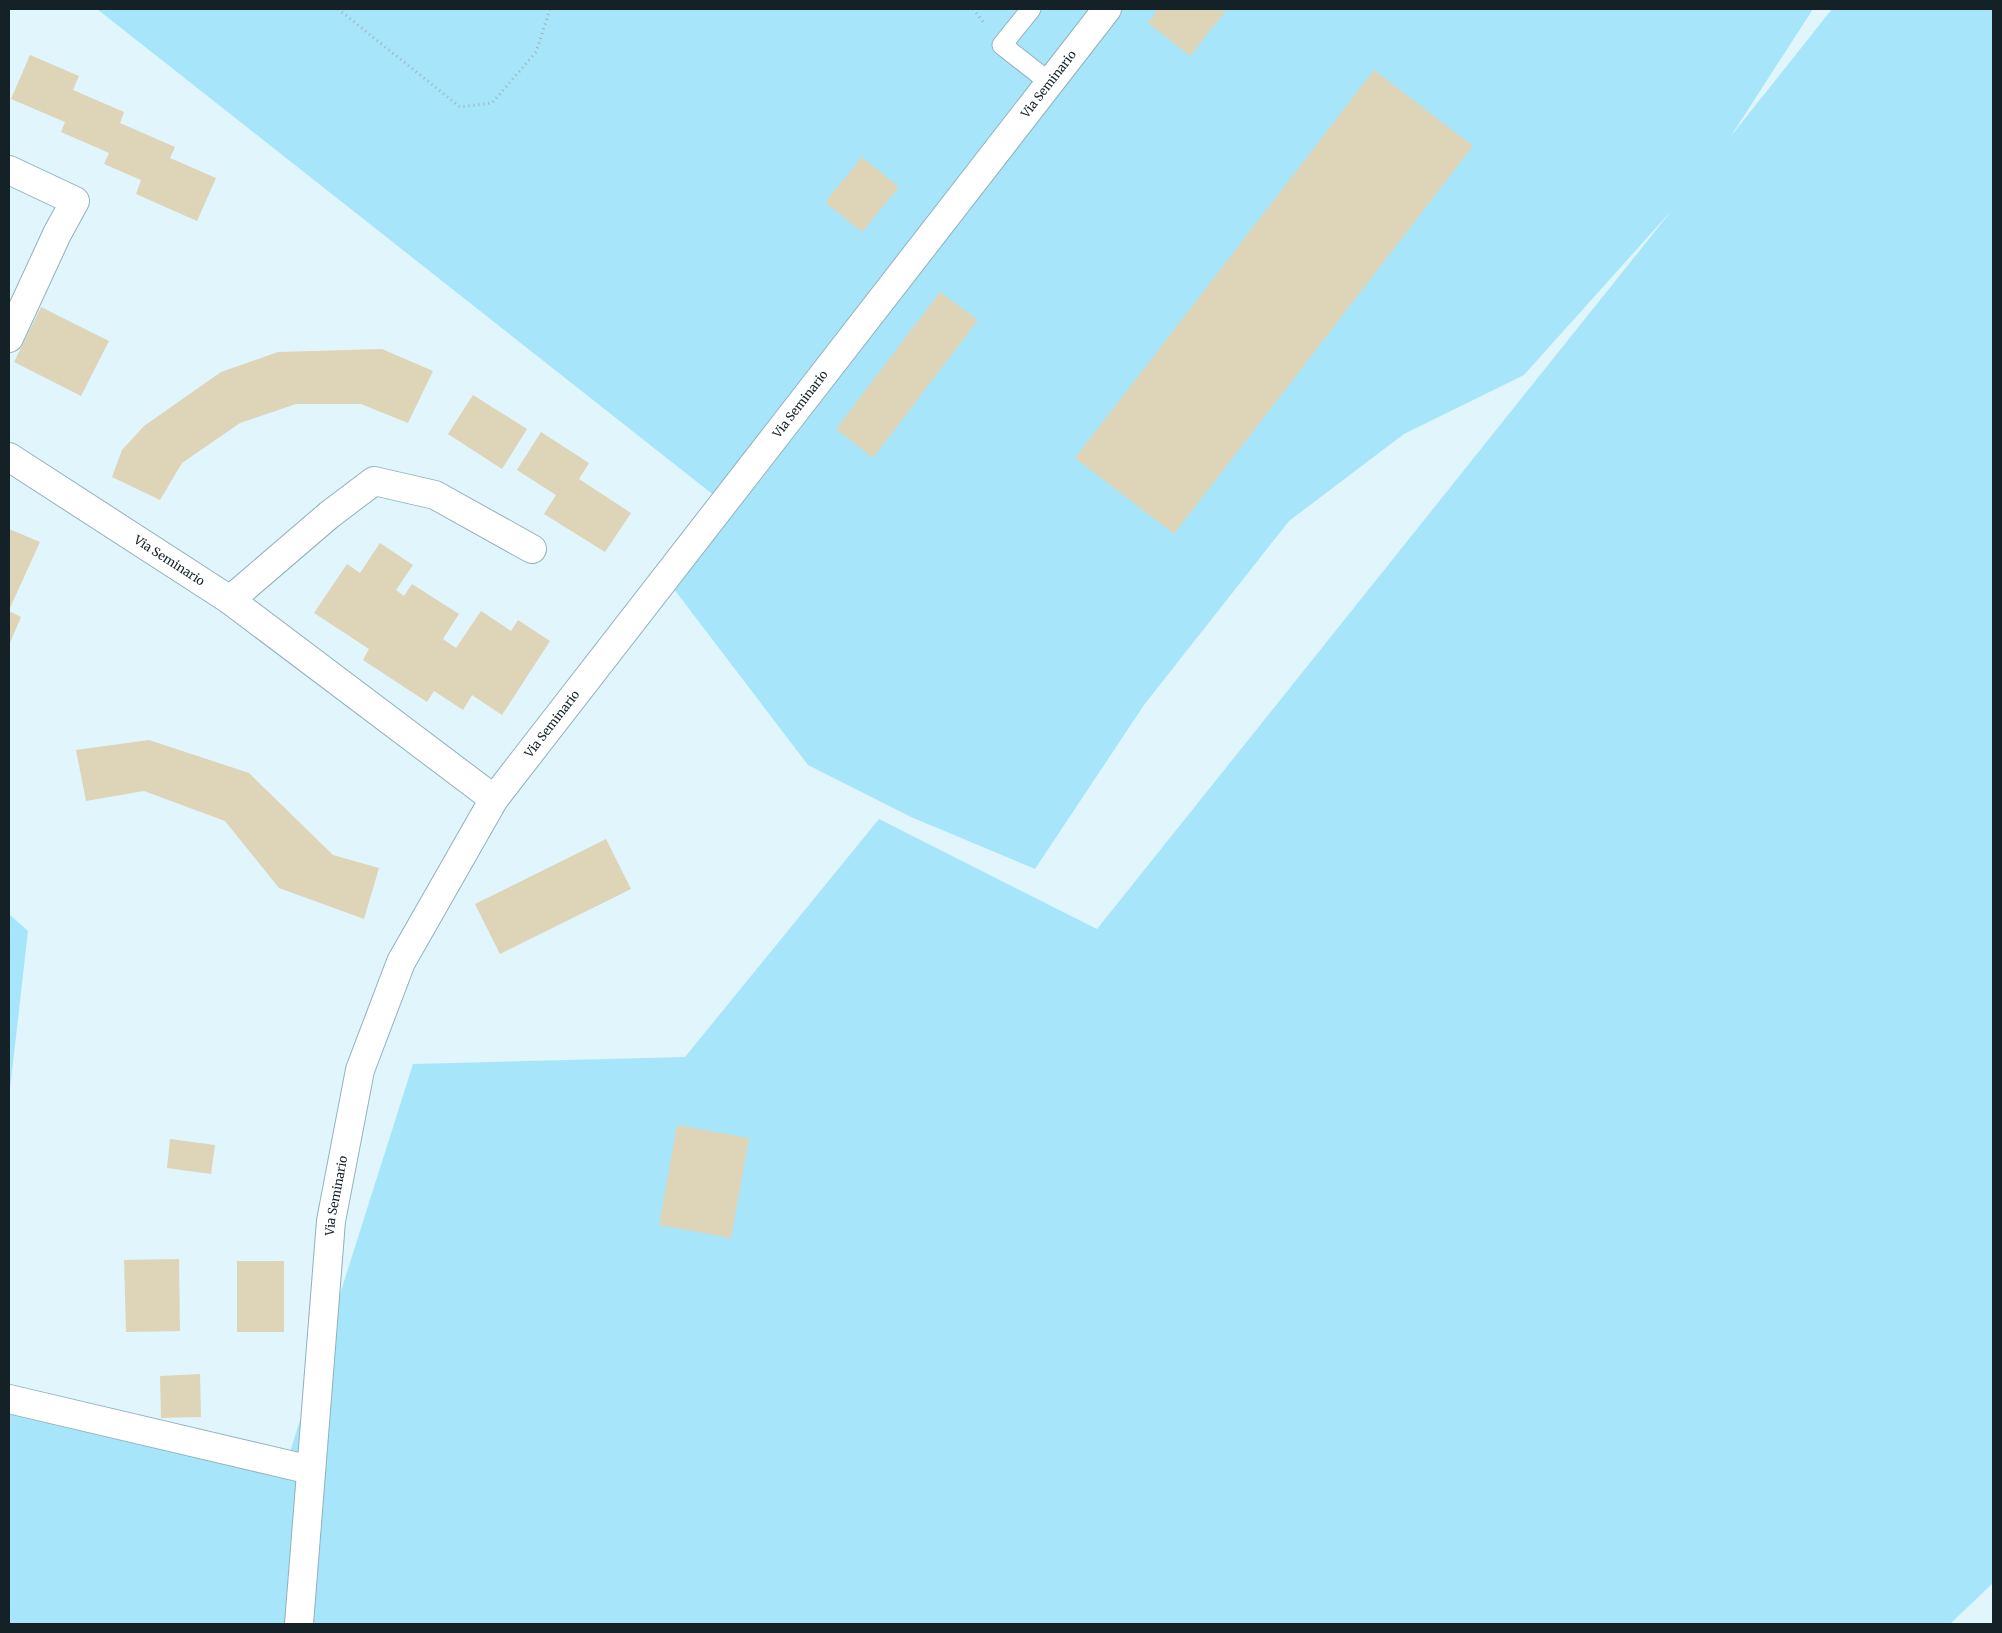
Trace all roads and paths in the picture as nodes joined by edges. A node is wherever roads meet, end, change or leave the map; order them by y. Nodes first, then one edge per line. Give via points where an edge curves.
1 (338, 9) edge
2 (550, 9) edge
3 (1031, 9) edge
4 (1106, 9) edge
5 (1049, 82) junction
6 (9, 170) edge
7 (9, 338) edge
8 (9, 457) edge
9 (532, 549) dead end
10 (230, 600) junction
11 (494, 799) junction
12 (9, 1399) edge
13 (311, 1470) junction
14 (299, 1624) edge

1 - 2 path via 460,107 492,103 536,52
3 - 5 lane via 1002,45
4 - 5 street, Via Seminario
5 - 11 street, Via Seminario
6 - 7 street via 75,201
8 - 10 street, Via Seminario
9 - 10 street via 435,495 374,482 329,515
10 - 11 street, Via Seminario
11 - 13 street, Via Seminario via 401,962 360,1070 331,1221
12 - 13 street
13 - 14 street, Via Seminario

